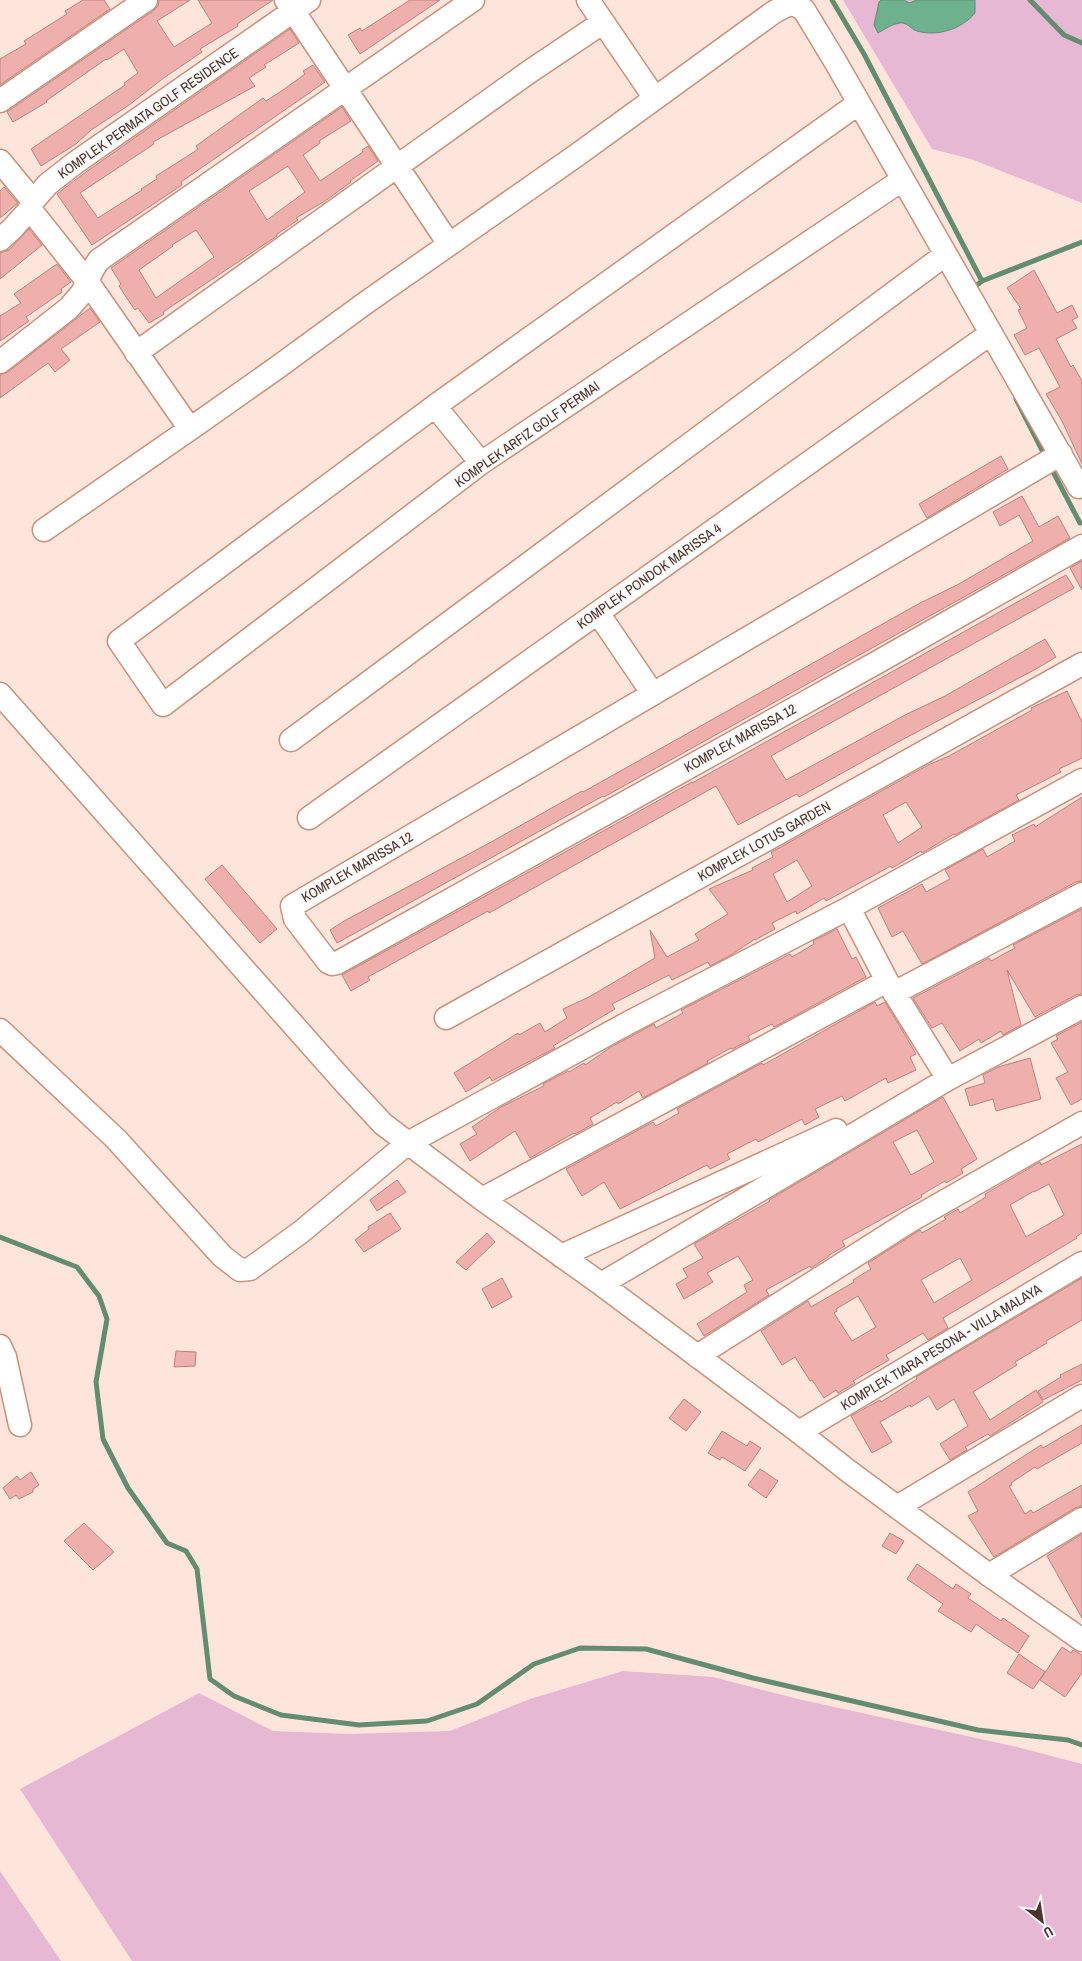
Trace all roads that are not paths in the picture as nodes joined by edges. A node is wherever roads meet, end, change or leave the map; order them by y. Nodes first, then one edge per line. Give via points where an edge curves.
1 (146, 0) edge
2 (474, 0) edge
3 (588, 0) edge
4 (296, 4) edge
5 (602, 22) junction
6 (346, 90) junction
7 (654, 97) junction
8 (0, 101) edge
9 (859, 103) junction
10 (0, 161) edge
11 (397, 167) junction
12 (902, 180) junction
13 (32, 205) junction
14 (0, 240) edge
15 (449, 244) junction
16 (945, 255) junction
17 (87, 281) junction
18 (990, 334) junction
19 (136, 353) junction
20 (0, 362) edge
21 (435, 406) junction
22 (190, 429) junction
23 (1053, 459) junction
24 (481, 463) junction
25 (1081, 490) edge
26 (44, 530) dead end
27 (1082, 546) edge
28 (598, 613) junction
29 (1082, 664) edge
30 (0, 694) edge
31 (653, 694) junction
32 (291, 740) dead end
33 (1082, 780) edge
34 (309, 818) dead end
35 (1082, 894) edge
36 (849, 908) junction
37 (891, 987) junction
38 (1082, 1007) edge
39 (446, 1018) dead end
40 (0, 1030) edge
41 (948, 1079) junction
42 (1082, 1122) edge
43 (408, 1143) junction
44 (482, 1199) junction
45 (562, 1256) junction
46 (1082, 1263) edge
47 (601, 1284) junction
48 (0, 1346) edge
49 (697, 1356) junction
50 (1082, 1396) edge
51 (20, 1425) dead end
52 (800, 1432) junction
53 (897, 1507) junction
54 (1082, 1519) edge
55 (989, 1575) junction
56 (1078, 1631) edge

1 - 8 street
2 - 6 street
3 - 5 street
4 - 6 street
4 - 13 street, KOMPLEK PERMATA GOLF RESIDENCE via 75,163 48,184
5 - 7 street
5 - 11 street
6 - 11 street
6 - 17 street via 99,260
7 - 9 street via 774,12 792,3 804,10
7 - 15 street
9 - 12 street
9 - 21 street
10 - 13 street
11 - 15 street
11 - 19 street
12 - 16 street
12 - 24 street, KOMPLEK ARFIZ GOLF PERMAI
13 - 14 street, KOMPLEK PERMATA GOLF RESIDENCE
13 - 17 street
15 - 22 street
16 - 18 street
16 - 32 street
17 - 19 street
17 - 20 street via 82,294 69,308
18 - 23 street
18 - 28 street, KOMPLEK PONDOK MARISSA 4
19 - 22 street
21 - 24 street
21 - 24 street, KOMPLEK ARFIZ GOLF PERMAI via 119,641 163,705
22 - 26 street
23 - 25 street
23 - 31 street, KOMPLEK MARISSA 12
27 - 31 street, KOMPLEK MARISSA 12 via 337,963 328,962 295,919 292,906
28 - 31 street
28 - 34 street, KOMPLEK PONDOK MARISSA 4
29 - 39 street, KOMPLEK LOTUS GARDEN
30 - 43 street via 362,1103
33 - 36 street
35 - 37 street
36 - 37 street
36 - 43 street
37 - 41 street
37 - 44 street
38 - 41 street
40 - 43 street via 116,1139 222,1256 240,1270 250,1269 300,1232
41 - 45 street
41 - 47 street
42 - 49 street via 910,1221
43 - 44 street
44 - 45 street
45 - 47 street
46 - 52 street, KOMPLEK TIARA PESONA - VILLA MALAYA
47 - 49 street
48 - 51 street via 6,1357
49 - 52 street
50 - 53 street
52 - 53 street
53 - 55 street
54 - 55 street
55 - 56 street

